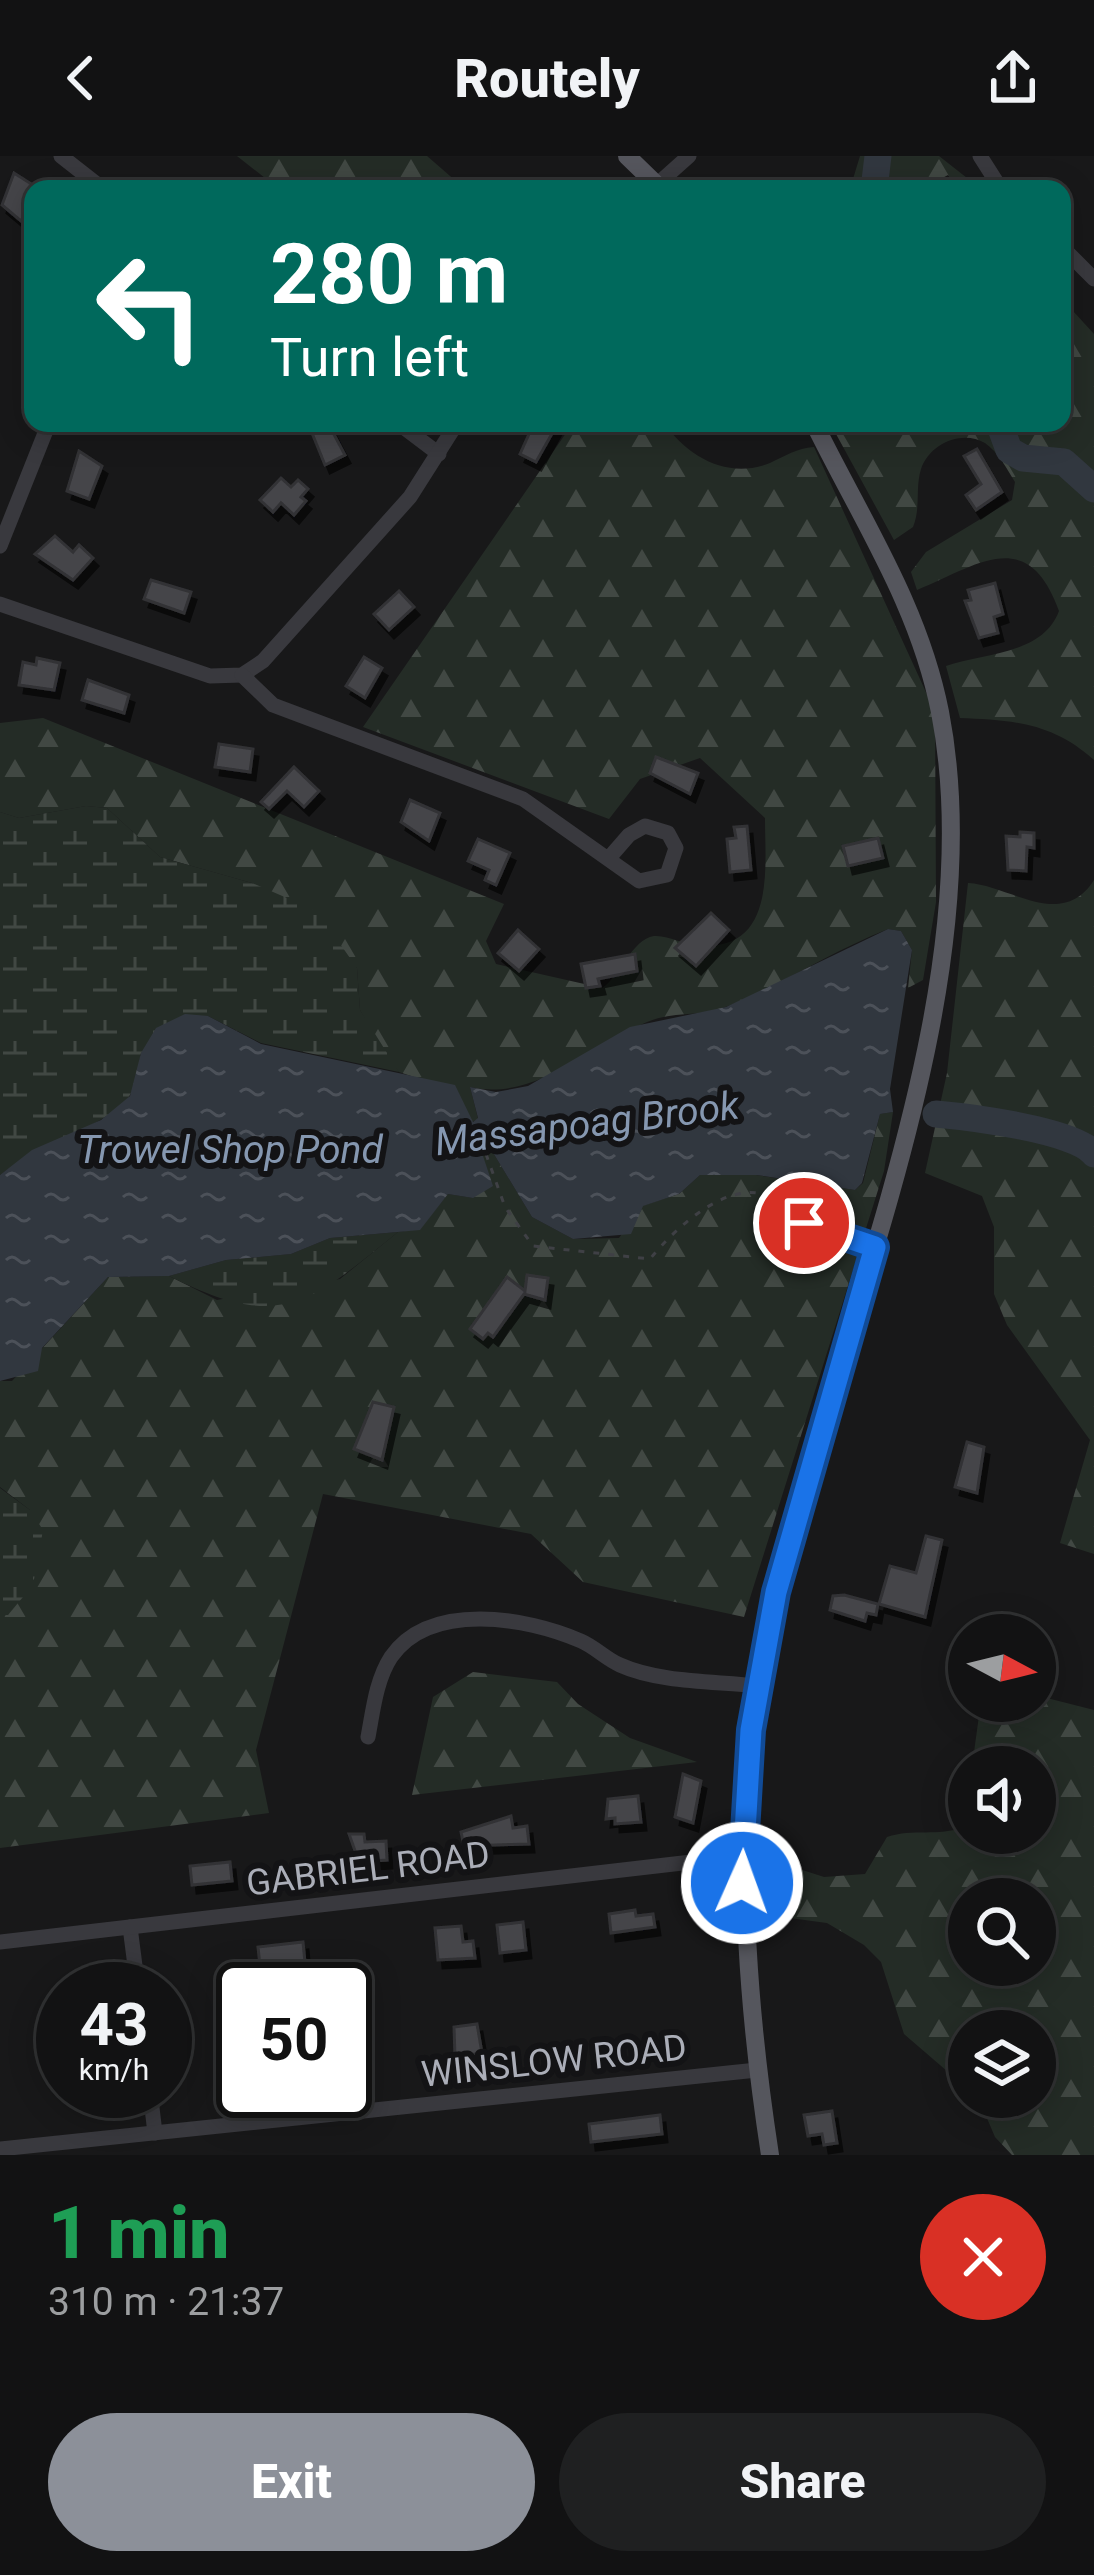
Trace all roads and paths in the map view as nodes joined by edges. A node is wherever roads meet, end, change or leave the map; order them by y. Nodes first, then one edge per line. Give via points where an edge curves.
1 (61, 156) edge
2 (627, 156) edge
3 (689, 156) edge
4 (92, 180) edge
5 (649, 180) edge
6 (663, 180) edge
7 (1071, 257) edge
8 (1094, 279) edge
9 (45, 432) edge
10 (410, 432) edge
11 (452, 432) edge
12 (819, 432) edge
13 (439, 454) junction
14 (0, 546) edge
15 (0, 604) edge
16 (242, 675) junction
17 (609, 858) junction
18 (486, 1154) dead end
19 (790, 1210) joint
20 (875, 1247) junction
21 (758, 1686) junction
22 (368, 1737) dead end
23 (743, 1856) junction
24 (130, 1927) junction
25 (0, 1942) edge
26 (135, 1962) edge
27 (757, 2070) junction
28 (153, 2118) edge
29 (155, 2132) junction
30 (0, 2149) edge
31 (770, 2155) edge

1 - 4 street
2 - 5 main road
3 - 6 street
7 - 8 street
9 - 14 street
10 - 13 street
11 - 13 street
12 - 20 main road via 914,615 950,789 927,1035
13 - 16 street via 263,661
15 - 16 street via 191,672
16 - 17 street via 273,705 523,800
17 - 17 street via 651,882 671,871 676,848 663,830 645,826
18 - 19 path via 532,1246 650,1259 702,1210 742,1193 769,1195
19 - 20 street via 804,1223
20 - 21 main road via 782,1561
21 - 22 street via 622,1666 540,1626 455,1621 415,1631 390,1659
21 - 23 main road
23 - 24 street, GABRIEL ROAD
23 - 27 main road
24 - 25 street, GABRIEL ROAD
24 - 26 street
27 - 29 street, WINSLOW ROAD
27 - 31 main road
28 - 29 street
29 - 30 street, WINSLOW ROAD

